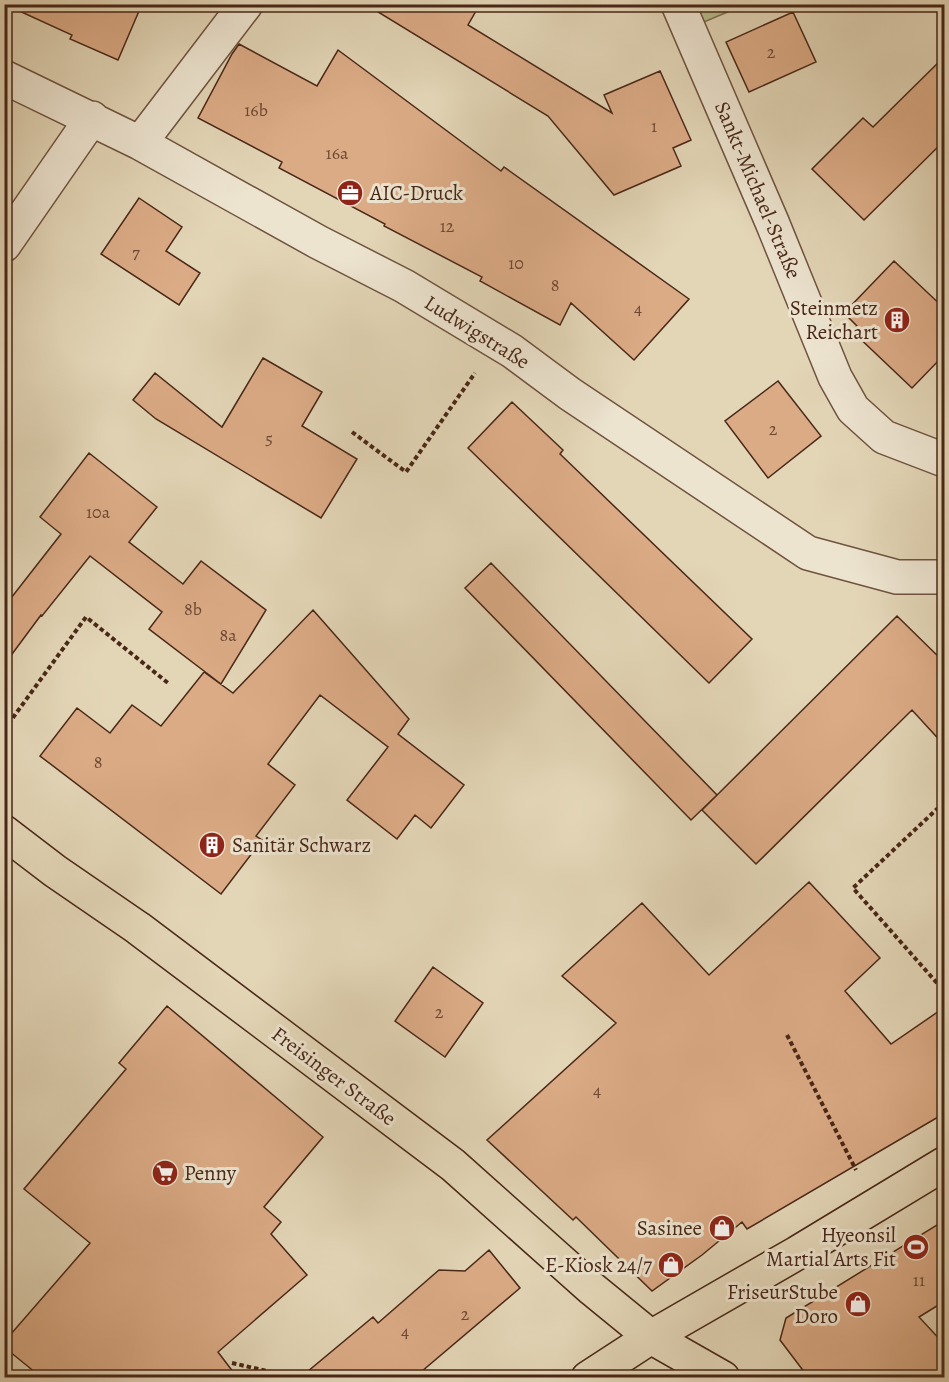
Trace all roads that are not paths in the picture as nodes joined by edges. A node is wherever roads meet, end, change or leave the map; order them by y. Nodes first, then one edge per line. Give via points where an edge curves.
1 (246, 4) edge
2 (678, 4) edge
3 (4, 77) edge
4 (92, 118) junction
5 (141, 143) junction
6 (4, 245) edge
7 (945, 460) edge
8 (945, 577) edge
9 (4, 832) edge
10 (945, 1164) edge
11 (651, 1337) junction
12 (588, 1377) edge
13 (723, 1377) edge

1 - 5 street
2 - 7 street, Sankt-Michael-Straße via 835,377 853,409 884,437
3 - 4 street, Ludwigstraße
4 - 5 street, Ludwigstraße
4 - 6 street
5 - 8 street, Ludwigstraße via 404,286 512,351 808,553 897,577
9 - 11 main road, Freisinger Straße via 453,1165
10 - 11 main road
11 - 12 main road
11 - 13 main road, Freisinger Straße

